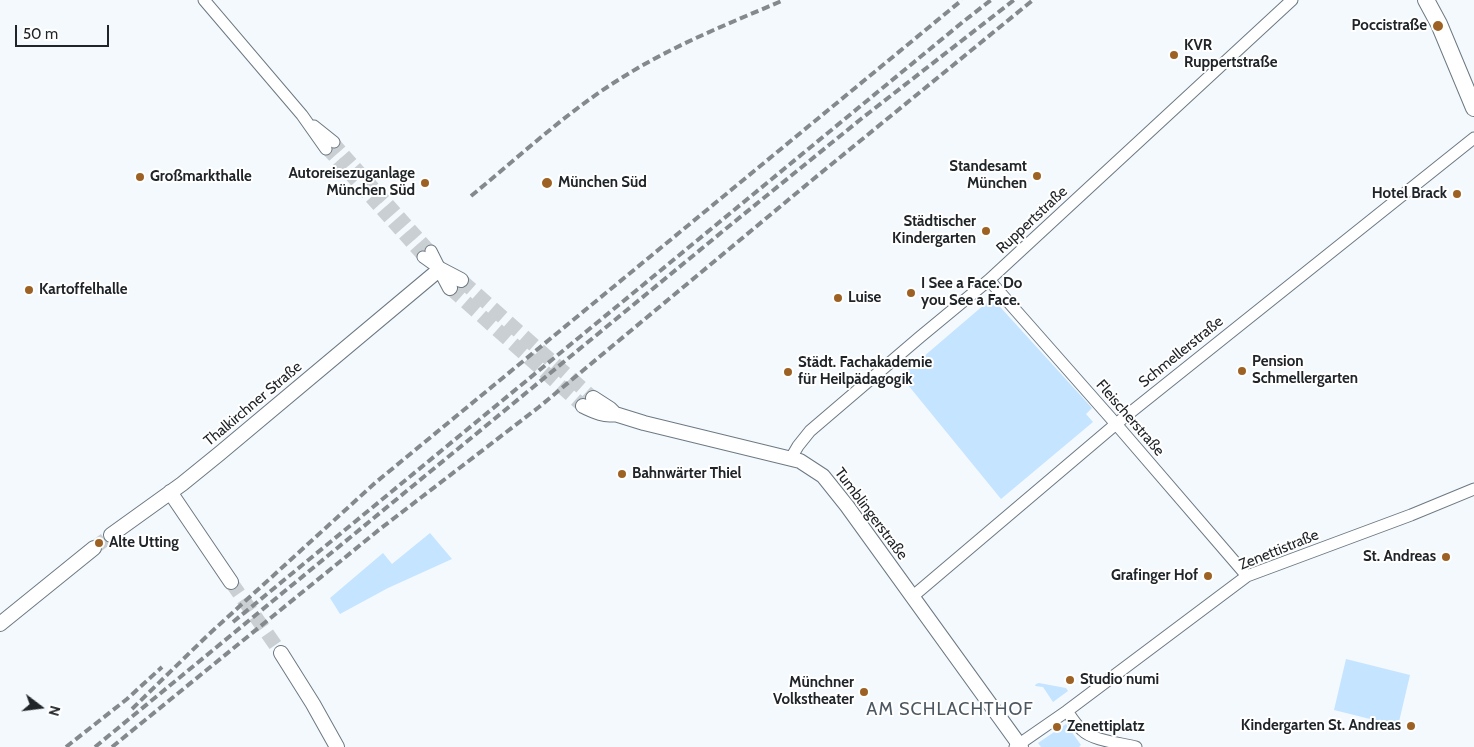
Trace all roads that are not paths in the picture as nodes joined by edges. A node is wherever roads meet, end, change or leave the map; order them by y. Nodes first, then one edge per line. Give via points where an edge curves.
1 (204, 0) edge
2 (1292, 0) edge
3 (1426, 0) edge
4 (1474, 108) edge
5 (1474, 138) edge
6 (330, 146) tunnel mouth
7 (427, 254) tunnel mouth
8 (440, 269) junction
9 (990, 280) junction
10 (456, 284) tunnel mouth
11 (588, 402) tunnel mouth
12 (1116, 424) junction
13 (791, 458) junction
14 (1474, 489) edge
15 (170, 492) junction
16 (111, 535) tunnel mouth
17 (94, 548) tunnel mouth
18 (1247, 576) junction
19 (231, 582) tunnel mouth
20 (912, 597) junction
21 (0, 624) edge
22 (281, 653) tunnel mouth
23 (1067, 711) junction
24 (1018, 746) edge
25 (337, 747) edge
26 (1136, 747) edge

1 - 6 street
2 - 9 street, Ruppertstraße
3 - 4 main road
5 - 12 street, Schmellerstraße
7 - 8 street
8 - 10 street
8 - 15 street, Thalkirchner Straße via 220,454
9 - 12 street, Fleischerstraße
9 - 13 street, Ruppertstraße via 810,431
11 - 13 street, Tumblingerstraße via 660,427
12 - 18 street, Fleischerstraße
12 - 20 street, Schmellerstraße
13 - 20 street, Tumblingerstraße via 828,481
14 - 18 street, Zenettistraße
15 - 16 street, Thalkirchner Straße
15 - 19 street
17 - 21 street
18 - 23 street, Zenettistraße
20 - 24 street, Tumblingerstraße
22 - 25 street
23 - 24 street
23 - 26 street via 1086,734

